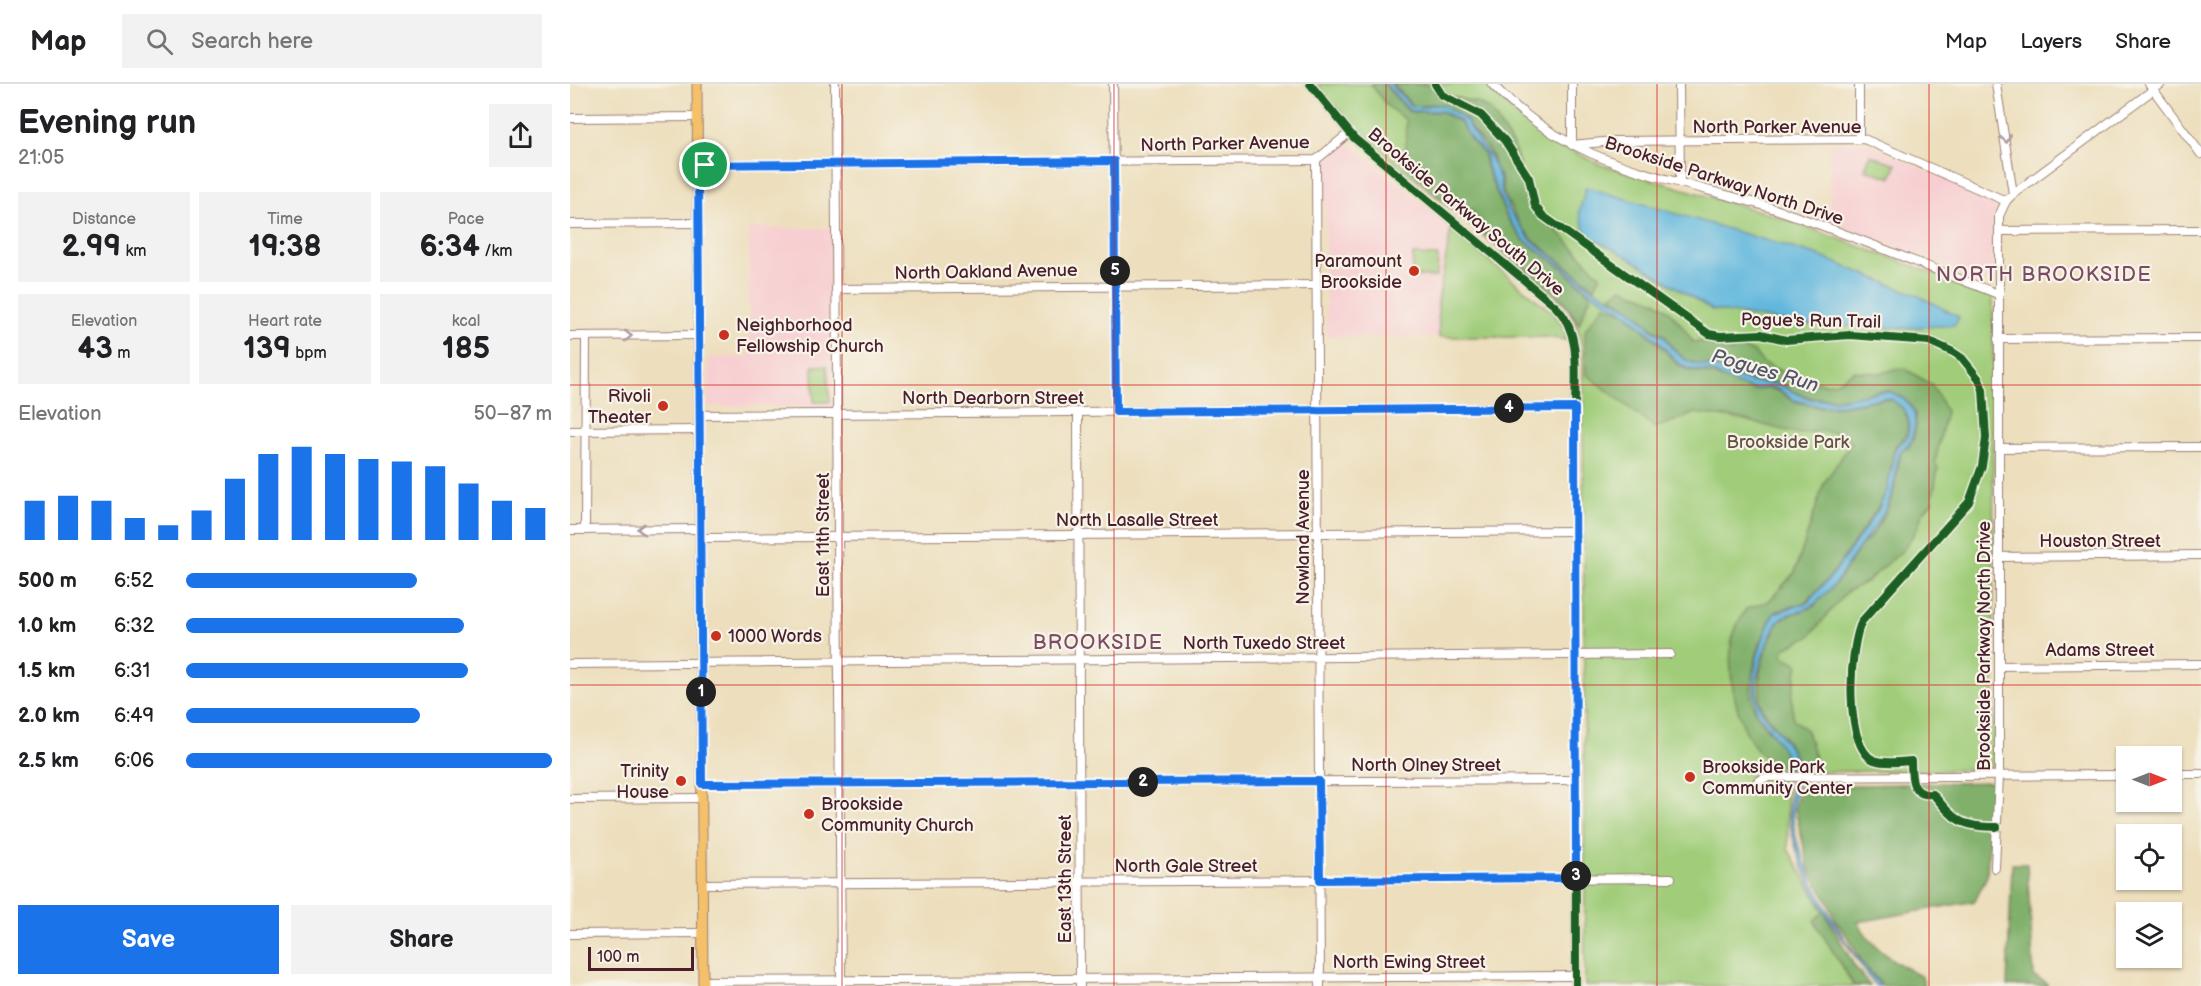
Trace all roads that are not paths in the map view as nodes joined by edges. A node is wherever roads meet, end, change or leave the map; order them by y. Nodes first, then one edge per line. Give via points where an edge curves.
1 (697, 84) edge
2 (835, 84) edge
3 (1113, 84) edge
4 (1310, 84) edge
5 (1492, 84) edge
6 (1572, 84) edge
7 (1679, 84) edge
8 (1858, 84) edge
9 (1996, 84) edge
10 (2161, 84) edge
11 (2152, 87) edge
12 (697, 117) junction
13 (570, 118) edge
14 (1349, 133) junction
15 (1859, 140) junction
16 (1680, 141) junction
17 (1572, 146) junction
18 (2201, 154) edge
19 (1316, 160) junction
20 (1114, 161) junction
21 (835, 164) junction
22 (698, 165) junction
23 (1680, 183) junction
24 (2013, 194) junction
25 (2006, 201) junction
26 (698, 223) junction
27 (570, 224) edge
28 (2201, 230) edge
29 (1999, 231) junction
30 (1316, 285) junction
31 (1115, 286) junction
32 (836, 289) junction
33 (1998, 294) junction
34 (699, 335) junction
35 (570, 336) edge
36 (586, 336) junction
37 (2201, 338) edge
38 (1998, 339) junction
39 (1575, 408) junction
40 (1317, 410) junction
41 (1078, 412) junction
42 (1116, 412) junction
43 (837, 414) junction
44 (699, 415) junction
45 (699, 430) junction
46 (570, 431) edge
47 (585, 431) junction
48 (2201, 447) edge
49 (1999, 448) junction
50 (570, 530) edge
51 (585, 530) junction
52 (1575, 531) junction
53 (1318, 533) junction
54 (700, 534) junction
55 (1079, 535) junction
56 (838, 537) junction
57 (2201, 555) edge
58 (1999, 557) junction
59 (1670, 654) dead end
60 (1575, 655) junction
61 (1318, 657) junction
62 (1079, 659) junction
63 (839, 660) junction
64 (701, 663) junction
65 (570, 664) edge
66 (2201, 664) edge
67 (1999, 666) junction
68 (2182, 774) edge
69 (2201, 774) edge
70 (1999, 775) junction
71 (2116, 775) edge
72 (1576, 780) junction
73 (1319, 781) junction
74 (1080, 782) junction
75 (1756, 783) dead end
76 (702, 784) junction
77 (840, 784) junction
78 (702, 798) junction
79 (570, 799) edge
80 (1995, 868) dead end
81 (1576, 878) junction
82 (1671, 878) dead end
83 (1320, 880) junction
84 (1080, 882) junction
85 (840, 883) junction
86 (702, 884) junction
87 (703, 933) junction
88 (570, 934) edge
89 (1576, 981) edge
90 (1320, 982) edge
91 (841, 983) edge
92 (1080, 983) edge
93 (703, 984) edge

1 - 12 main road
2 - 21 street, East 11th Street
3 - 20 street
4 - 14 main road, Brookside Parkway South Drive
5 - 17 street, Brookside Parkway North Drive via 1525,115
6 - 17 street
7 - 16 street
8 - 15 street
9 -> 24 street
10 - 11 street
11 - 18 street
11 - 24 street
12 - 13 street
12 - 22 main road
14 - 19 street, North Parker Avenue
14 - 39 main road, Brookside Parkway South Drive via 1558,309 1574,340
15 - 16 street, North Parker Avenue
15 - 25 street, North Parker Avenue
16 - 17 street, North Parker Avenue via 1614,141
16 - 23 street
17 - 23 street, Brookside Parkway North Drive
19 - 20 street, North Parker Avenue
19 - 30 street, Nowland Avenue
20 - 21 street, North Parker Avenue
20 - 31 street
21 - 22 street, North Parker Avenue
21 - 32 street, East 11th Street
22 - 26 main road
23 - 33 street, Brookside Parkway North Drive via 1805,220
24 - 25 street
25 - 29 street via 1999,216
26 - 27 street
26 - 34 main road
28 - 29 street
29 - 33 street
30 - 31 street, North Oakland Avenue
30 - 40 street, Nowland Avenue
31 - 32 street, North Oakland Avenue
31 - 42 street
32 - 43 street, East 11th Street
33 - 38 street, Brookside Parkway North Drive
36 -> 34 street
34 - 44 main road
35 - 36 street
36 - 47 street
37 - 38 street
38 - 49 street, Brookside Parkway North Drive
39 - 40 street, North Dearborn Street
39 - 52 main road, Brookside Parkway South Drive
40 - 42 street, North Dearborn Street
40 - 53 street, Nowland Avenue
41 - 42 street, North Dearborn Street
41 - 43 street, North Dearborn Street
41 - 55 street, East 13th Street
43 - 44 street, North Dearborn Street
43 - 56 street, East 11th Street
44 - 45 main road
45 - 47 street
45 - 54 main road
46 - 47 street
47 - 51 street
48 - 49 street
49 - 58 street, Brookside Parkway North Drive
50 - 51 street, North Lasalle Street
54 -> 51 street, North Lasalle Street
52 - 53 street, North Lasalle Street
52 - 60 main road, Brookside Parkway South Drive
53 - 55 street, North Lasalle Street
53 - 61 street, Nowland Avenue
54 - 56 street, North Lasalle Street
54 - 64 main road
55 - 56 street, North Lasalle Street
55 - 62 street, East 13th Street
56 - 63 street, East 11th Street
57 - 58 street, Houston Street
58 - 67 street, Brookside Parkway North Drive
59 - 60 street, North Tuxedo Street
60 - 61 street, North Tuxedo Street
60 - 72 main road, Brookside Parkway South Drive
61 - 62 street, North Tuxedo Street
61 - 73 street, Nowland Avenue
62 - 63 street, North Tuxedo Street
62 - 74 street, East 13th Street
63 - 64 street, North Tuxedo Street
63 - 77 street, East 11th Street
64 - 65 street, North Tuxedo Street
64 - 76 main road
66 - 67 street, Adams Street
67 - 70 street, Brookside Parkway North Drive
68 - 69 street
70 - 71 street
70 - 75 street via 1769,777
70 - 80 street, Brookside Parkway North Drive
72 - 73 street, North Olney Street
72 - 81 main road, Brookside Parkway South Drive
73 - 74 street, North Olney Street
73 - 83 street, Nowland Avenue
74 - 77 street, North Olney Street
74 - 84 street, East 13th Street
76 - 77 street, North Olney Street
76 - 78 main road
77 - 85 street, East 11th Street
78 - 79 street
78 - 86 main road
81 - 82 street, North Gale Street
81 - 83 street, North Gale Street
81 - 89 main road, Brookside Parkway South Drive
83 - 84 street, North Gale Street
83 - 90 street, Nowland Avenue
84 - 85 street, North Gale Street
84 - 92 street, East 13th Street
85 - 86 street, North Gale Street
85 - 91 street, East 11th Street
86 - 87 main road
87 - 88 street
87 - 93 main road
89 - 90 street, North Ewing Street
90 - 92 street, North Ewing Street
91 - 92 street, North Ewing Street
91 - 93 street, North Ewing Street

